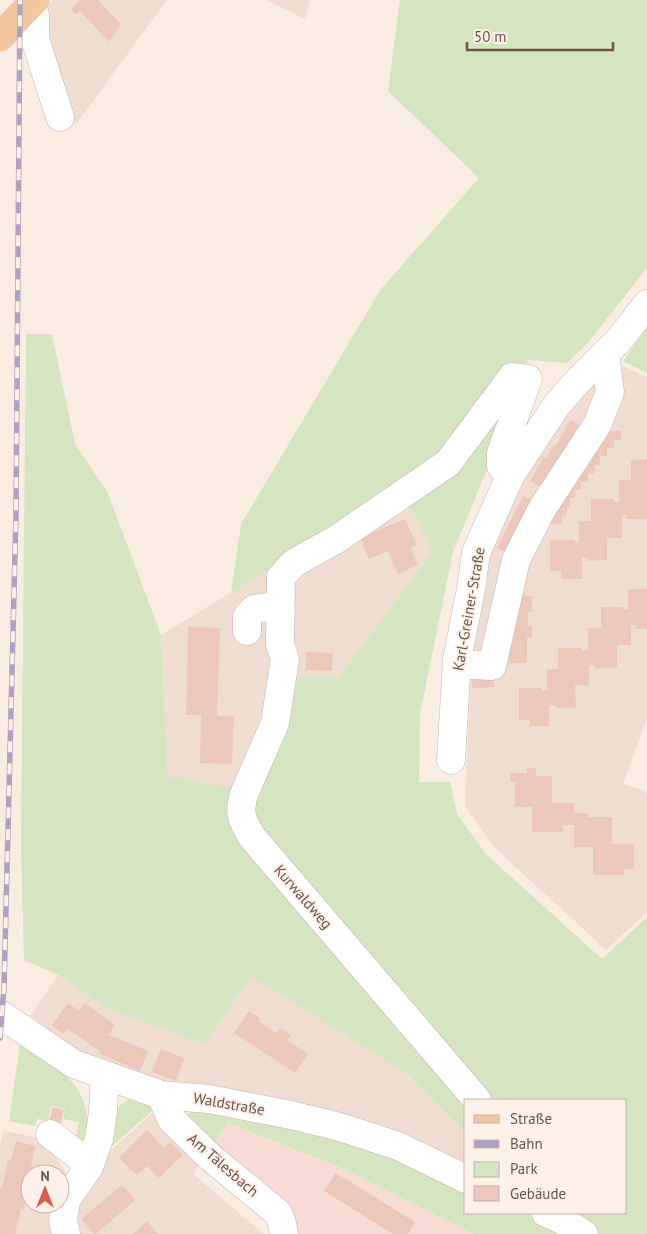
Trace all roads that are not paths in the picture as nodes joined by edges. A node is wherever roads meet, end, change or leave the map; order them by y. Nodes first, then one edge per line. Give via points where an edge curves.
1 (31, 3) edge
2 (0, 37) edge
3 (60, 117) dead end
4 (647, 304) edge
5 (605, 354) junction
6 (510, 476) junction
7 (280, 612) junction
8 (247, 631) dead end
9 (457, 664) junction
10 (452, 760) dead end
11 (0, 1014) edge
12 (105, 1075) junction
13 (161, 1095) junction
14 (476, 1099) edge
15 (50, 1134) dead end
16 (89, 1167) junction
17 (464, 1178) edge
18 (556, 1215) edge
19 (66, 1234) edge
20 (284, 1234) edge
21 (584, 1234) edge

1 - 2 main road
1 - 3 street via 35,15 35,39
4 - 5 street, Karl-Greiner-Straße
5 - 6 street, Karl-Greiner-Straße via 556,406
5 - 9 street via 610,392 597,425 542,509 516,560 492,666
6 - 7 street via 501,466 501,454 528,380 512,377 448,463 294,563 281,577
6 - 9 street, Karl-Greiner-Straße via 476,553
7 - 8 street via 267,607 254,609 248,617
7 - 14 street, Kurwaldweg via 280,644 285,659 275,723 244,794 241,817 252,837
9 - 10 street, Karl-Greiner-Straße
11 - 12 street, Waldstraße via 74,1064
12 - 13 street, Waldstraße
12 - 16 street via 99,1139
13 - 17 street, Waldstraße via 209,1099 340,1127 398,1146
13 - 20 street, Am Tälesbach via 172,1120 210,1157 278,1213
15 - 16 street
16 - 19 street via 66,1200
18 - 21 street

